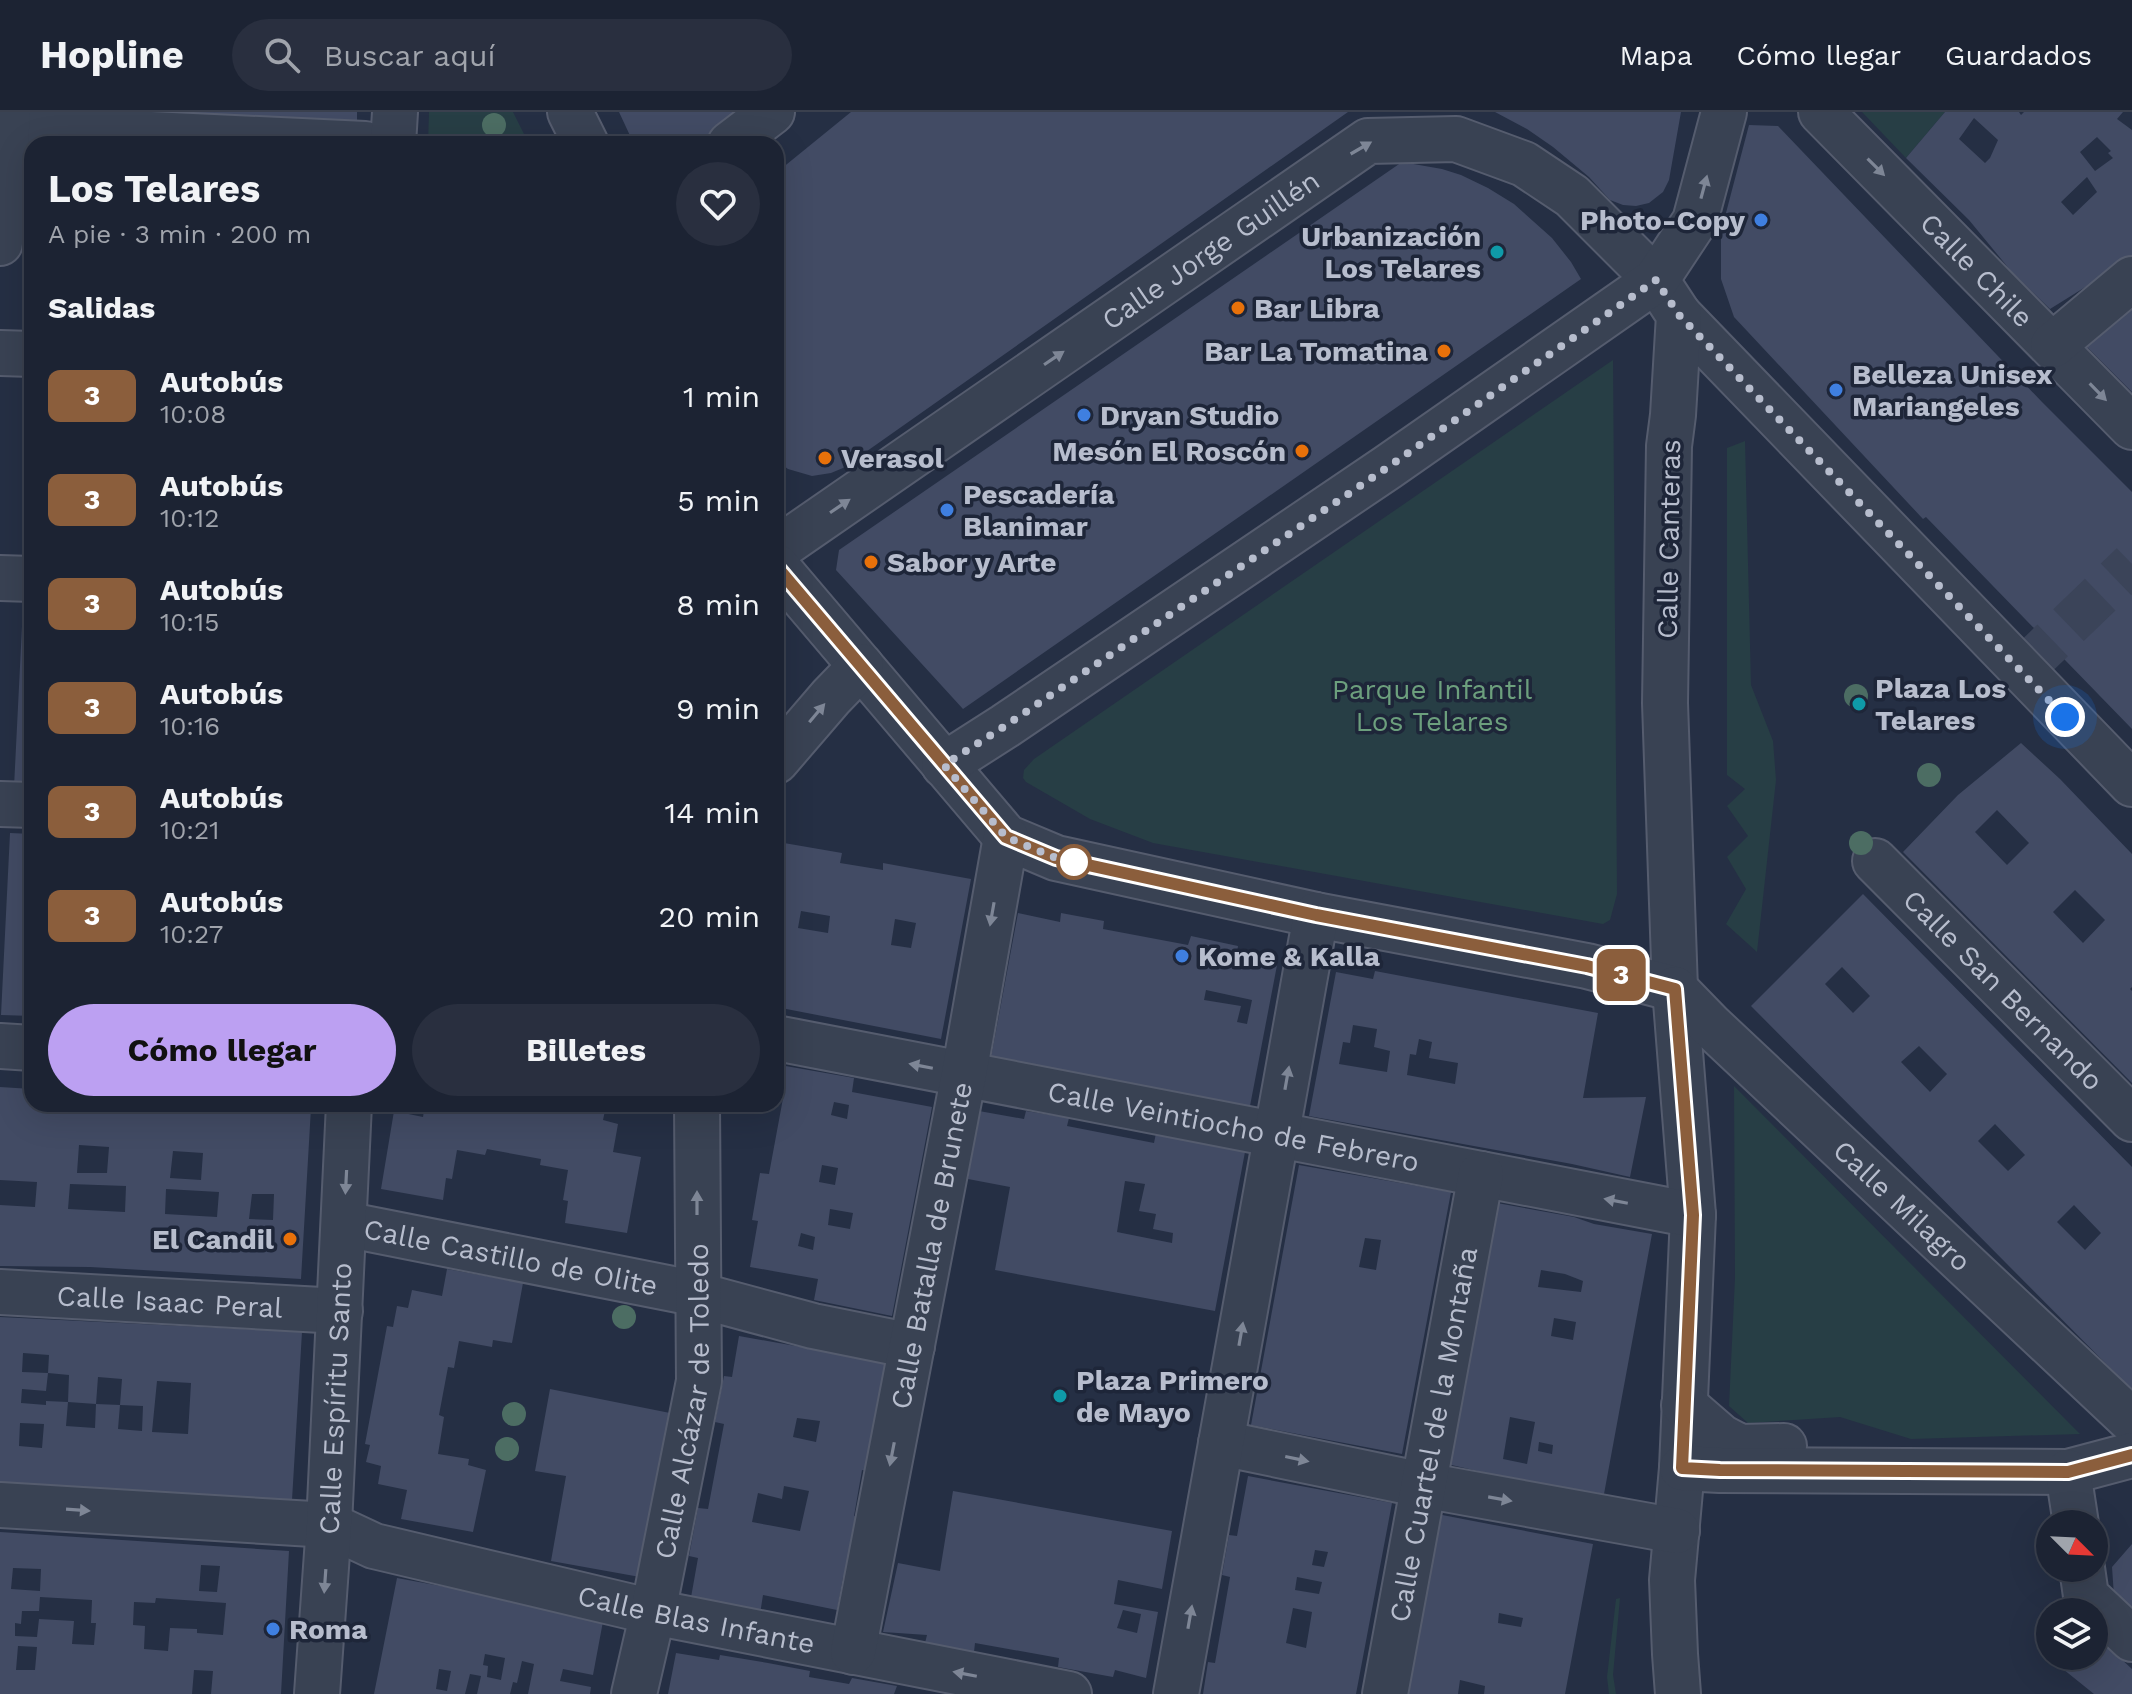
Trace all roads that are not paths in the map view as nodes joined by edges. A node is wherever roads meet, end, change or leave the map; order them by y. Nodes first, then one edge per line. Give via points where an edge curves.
1 (395, 112) edge
2 (570, 112) edge
3 (772, 112) edge
4 (1724, 112) edge
5 (1821, 112) edge
6 (5, 122) edge
7 (234, 136) edge
8 (394, 136) edge
9 (582, 136) edge
10 (740, 136) edge
11 (0, 243) edge
12 (2132, 279) edge
13 (1656, 280) junction
14 (1679, 315) junction
15 (2053, 345) junction
16 (0, 353) edge
17 (24, 354) edge
18 (1754, 392) junction
19 (1673, 415) junction
20 (2132, 427) edge
21 (784, 544) edge
22 (784, 575) edge
23 (0, 578) edge
24 (24, 579) edge
25 (861, 666) junction
26 (784, 752) edge
27 (944, 765) junction
28 (2132, 784) edge
29 (0, 804) edge
30 (24, 805) edge
31 (1006, 837) junction
32 (1875, 861) dead end
33 (1316, 915) junction
34 (1675, 989) junction
35 (784, 1040) edge
36 (0, 1046) edge
37 (24, 1048) edge
38 (964, 1074) junction
39 (349, 1112) edge
40 (697, 1112) edge
41 (2132, 1119) edge
42 (1277, 1134) junction
43 (1481, 1174) junction
44 (1693, 1215) junction
45 (344, 1224) junction
46 (0, 1292) edge
47 (697, 1294) junction
48 (340, 1311) junction
49 (912, 1346) junction
50 (1684, 1405) junction
51 (2132, 1421) edge
52 (1221, 1443) junction
53 (2132, 1455) edge
54 (1682, 1468) junction
55 (1776, 1470) junction
56 (1900, 1471) junction
57 (2068, 1472) junction
58 (1423, 1485) junction
59 (0, 1505) edge
60 (2074, 1510) edge
61 (329, 1525) junction
62 (1676, 1543) junction
63 (2084, 1582) edge
64 (653, 1612) junction
65 (2132, 1639) edge
66 (853, 1652) junction
67 (317, 1694) edge
68 (634, 1694) edge
69 (1069, 1694) edge
70 (1176, 1694) edge
71 (1385, 1694) edge
72 (1678, 1694) edge

1 - 8 street
2 - 9 street
3 - 10 street
13 -> 4 street via 1695,221
5 -> 15 street, Calle Chile
6 - 7 street
6 - 11 street
12 - 15 street
13 - 14 street
21 -> 13 street, Calle Jorge Guillén via 1368,141 1456,139 1524,164 1572,196
13 - 27 street
14 - 18 street
14 - 19 street, Calle Canteras
15 -> 20 street, Calle Chile
16 - 17 street
18 - 19 street via 1712,383
18 - 28 street
19 - 34 street, Calle Canteras via 1665,703
22 - 25 street
23 - 24 street
26 -> 25 street
25 - 27 street
27 - 31 street
29 - 30 street
31 - 33 street via 1056,858
31 -> 38 street, Calle Batalla de Brunete
32 - 41 street, Calle San Bernando
33 - 34 street via 1587,966
42 -> 33 street
34 - 44 street, Calle Canteras
34 - 51 street, Calle Milagro
38 -> 35 street, Calle Veintiocho de Febrero
36 - 37 street
38 - 42 street, Calle Veintiocho de Febrero
38 - 49 street, Calle Batalla de Brunete
39 -> 45 street, Calle Espíritu Santo
47 -> 40 street, Calle Alcázar de Toledo
42 - 43 street, Calle Veintiocho de Febrero
52 -> 42 street
44 -> 43 street, Calle Veintiocho de Febrero
43 - 58 street, Calle Cuartel de la Montaña
44 - 50 street, Calle Canteras
45 - 47 street, Calle Castillo de Olite
45 - 48 street, Calle Espíritu Santo
46 - 48 street, Calle Isaac Peral
47 - 49 street, Calle Castillo de Olite
47 - 64 street, Calle Alcázar de Toledo via 699,1381
48 - 61 street, Calle Espíritu Santo
49 -> 66 street, Calle Batalla de Brunete
50 - 54 street, Calle Canteras
50 - 56 street via 1740,1447 1854,1446
52 -> 58 street
70 -> 52 street
53 - 57 street
54 - 55 street
54 - 62 street, Calle Canteras
55 - 56 street
55 - 62 street via 1716,1500
56 - 57 street
57 - 60 street
58 -> 62 street
58 - 71 street, Calle Cuartel de la Montaña
59 -> 61 street
61 - 64 street, Calle Blas Infante via 374,1546
61 -> 67 street, Calle Espíritu Santo
62 - 72 street, Calle Canteras via 1672,1580
63 - 65 street via 2086,1596
64 - 66 street, Calle Blas Infante
64 - 68 street, Calle Alcázar de Toledo
69 -> 66 street, Calle Blas Infante

